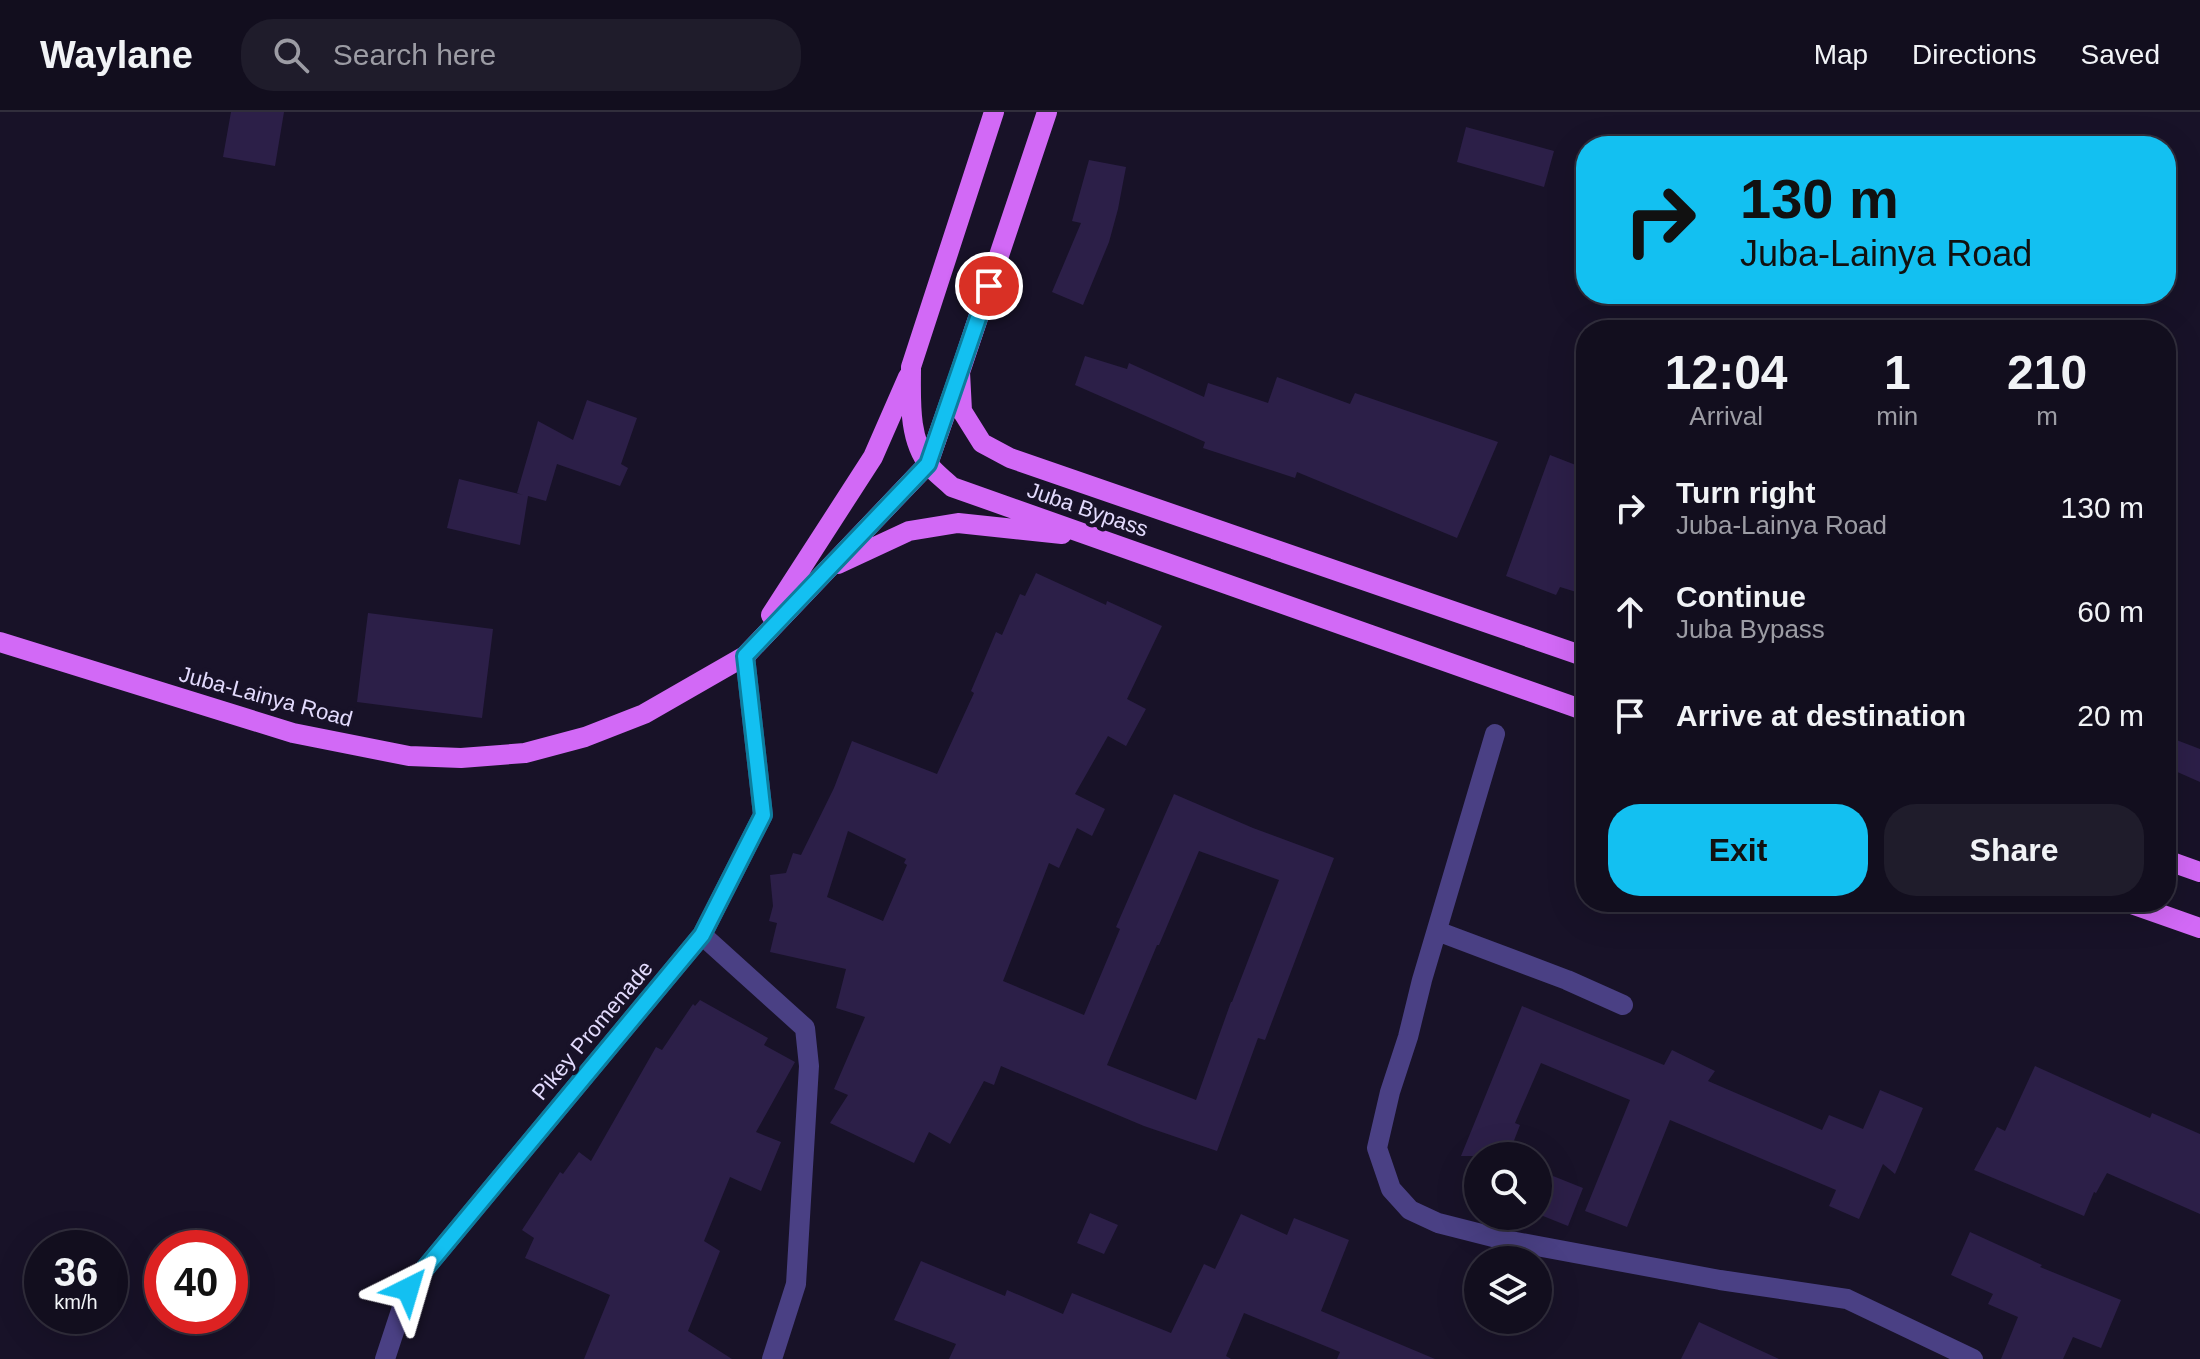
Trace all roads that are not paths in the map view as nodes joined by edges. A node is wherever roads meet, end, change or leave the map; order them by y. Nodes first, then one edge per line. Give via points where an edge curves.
1 (994, 112) edge
2 (1047, 112) edge
3 (911, 367) junction
4 (960, 372) junction
5 (928, 464) junction
6 (1100, 539) junction
7 (828, 569) junction
8 (0, 642) edge
9 (1576, 654) edge
10 (745, 656) junction
11 (1576, 707) edge
12 (1495, 734) dead end
13 (2176, 864) edge
14 (2200, 872) edge
15 (2154, 912) edge
16 (2200, 928) edge
17 (1437, 931) junction
18 (702, 935) junction
19 (1623, 1005) dead end
20 (385, 1359) edge
21 (772, 1359) edge
22 (1973, 1359) edge

1 - 3 main road, Juba Bypass
2 - 4 main road, Juba Bypass
3 - 5 main road, Juba Bypass via 911,411
3 - 10 main road, Juba-Lainya Road via 873,457
4 - 5 main road, Juba-Lainya Road
4 - 9 main road, Juba Bypass via 962,411 982,443 1010,458
5 - 6 main road, Juba Bypass via 952,487
5 - 7 main road, Juba-Lainya Road
6 - 7 main road via 958,523 909,531
6 - 11 main road, Juba Bypass
7 - 10 main road, Juba-Lainya Road
8 - 10 main road, Juba-Lainya Road via 293,733 409,756 461,758 525,753 585,737 644,714
10 - 18 street, Pikey Promenade via 763,815
12 - 17 street
13 - 14 main road
15 - 16 main road
17 - 19 street
17 - 22 street via 1377,1148 1391,1189 1410,1210 1505,1240 1847,1299
18 - 20 street, Pikey Promenade via 408,1289
18 - 21 street via 805,1028 809,1066 796,1284

